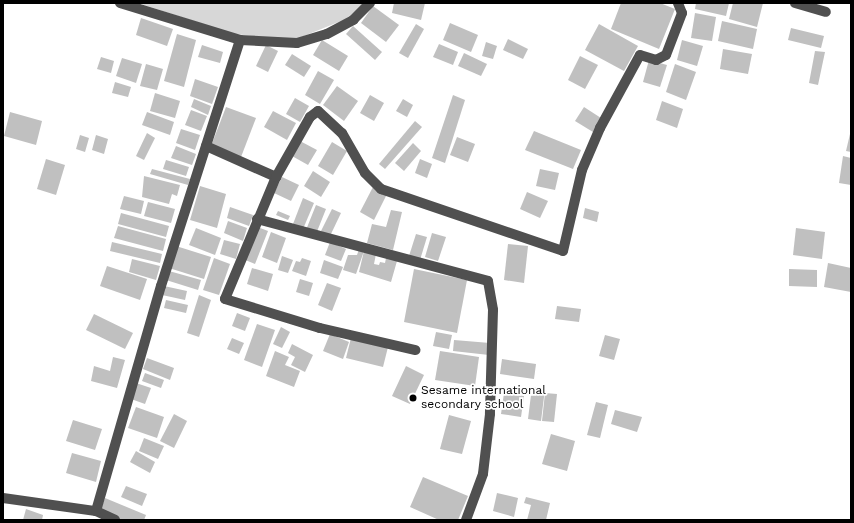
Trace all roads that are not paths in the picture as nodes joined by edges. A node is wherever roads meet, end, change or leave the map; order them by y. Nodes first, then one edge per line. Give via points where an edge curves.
1 (120, 3) edge
2 (370, 3) edge
3 (678, 3) edge
4 (795, 3) edge
5 (826, 12) dead end
6 (240, 40) junction
7 (206, 146) junction
8 (276, 177) junction
9 (256, 219) junction
10 (415, 350) dead end
11 (3, 498) edge
12 (96, 511) junction
13 (114, 520) edge
14 (466, 520) edge

1 - 6 street
2 - 6 street via 353,20 327,34 298,43
3 - 8 street via 682,13 666,55 656,60 640,55 600,128 582,170 563,251 381,189 365,173 342,133 318,111 310,117
4 - 5 street
6 - 7 street
7 - 8 street
7 - 12 street
8 - 9 street
9 - 10 street via 225,299 320,328
9 - 14 street via 488,281 493,310 490,414 483,474
11 - 12 street
12 - 13 street

